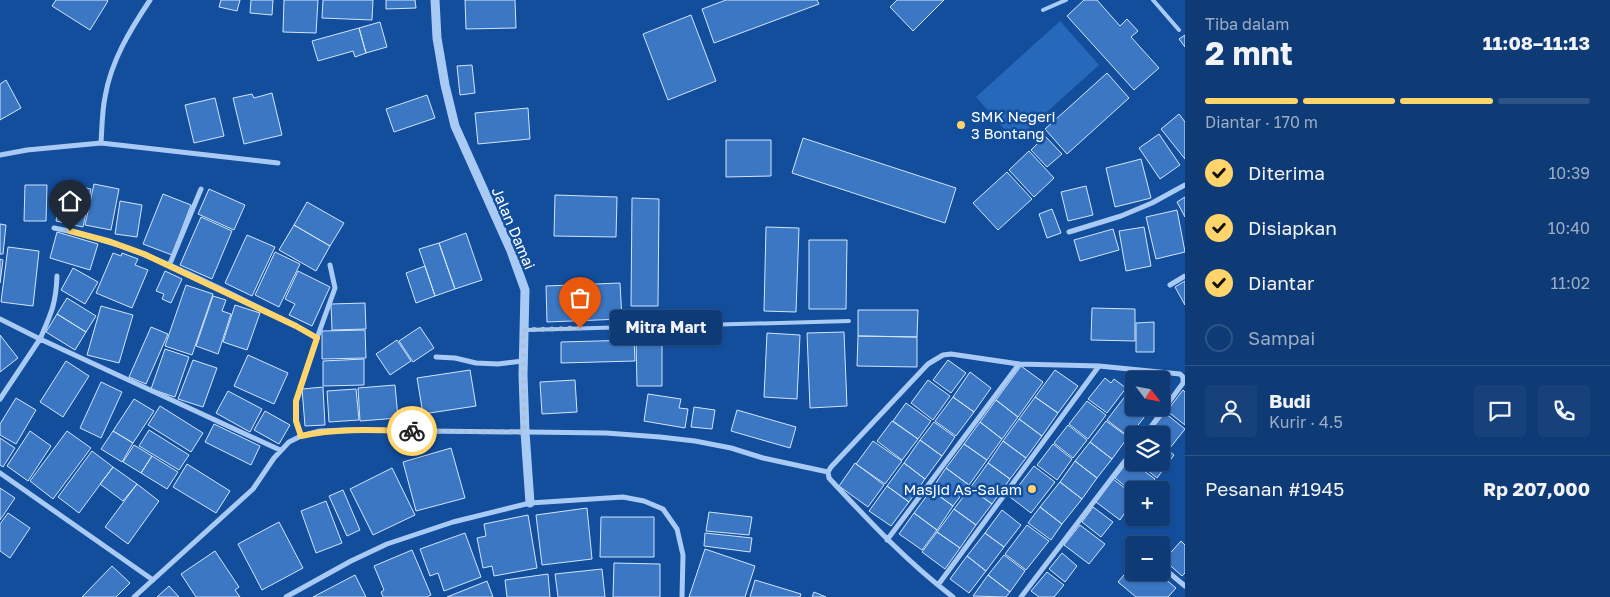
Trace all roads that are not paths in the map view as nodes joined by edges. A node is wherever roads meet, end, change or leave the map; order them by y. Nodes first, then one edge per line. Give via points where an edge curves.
1 (150, 0) edge
2 (434, 0) edge
3 (1066, 0) edge
4 (1153, 0) edge
5 (1043, 10) dead end
6 (1179, 30) dead end
7 (101, 143) junction
8 (0, 155) edge
9 (278, 163) dead end
10 (1185, 185) edge
11 (201, 189) dead end
12 (54, 228) dead end
13 (1069, 232) dead end
14 (330, 265) dead end
15 (169, 266) junction
16 (57, 276) dead end
17 (1185, 276) edge
18 (1170, 285) dead end
19 (0, 319) edge
20 (849, 321) dead end
21 (523, 330) junction
22 (317, 338) junction
23 (40, 339) junction
24 (436, 357) dead end
25 (523, 362) junction
26 (1019, 364) junction
27 (1099, 366) junction
28 (0, 399) edge
29 (1152, 426) edge
30 (524, 432) junction
31 (301, 436) junction
32 (280, 450) junction
33 (1125, 461) edge
34 (828, 472) junction
35 (0, 473) edge
36 (530, 503) junction
37 (886, 540) junction
38 (1170, 574) edge
39 (154, 580) junction
40 (938, 585) junction
41 (1185, 586) edge
42 (134, 597) edge
43 (286, 597) edge
44 (682, 597) edge
45 (953, 597) edge
46 (1021, 597) edge

1 - 7 street via 111,71
2 - 21 street, Jalan Damai via 437,38 453,118 525,290
3 - 5 lane
4 - 6 lane
7 - 8 street
7 - 9 street
10 - 13 street via 1121,216
11 - 15 street
12 - 15 street via 111,242
14 - 22 street via 335,288
15 - 22 street
16 - 23 street via 56,298
17 - 18 street
19 - 23 street
20 - 21 lane
21 - 25 street, Jalan Damai
22 - 31 street via 296,401 296,421
23 - 28 street
23 - 32 street
24 - 25 street via 476,363
25 - 30 street, Jalan Damai
26 - 27 street
26 - 34 street via 951,354 936,358
26 - 37 street
27 - 29 street via 1175,373 1183,377 1183,383
27 - 40 street
30 - 31 street via 345,430
30 - 34 street via 606,433 695,441
30 - 36 street, Jalan Damai
31 - 32 street
32 - 39 street via 253,489
33 - 46 street
34 - 37 street via 829,478
35 - 39 street
36 - 43 street via 453,522 388,544
36 - 44 street via 623,497 663,509 677,529 683,555
37 - 40 street
38 - 41 street
39 - 42 street
40 - 45 street

